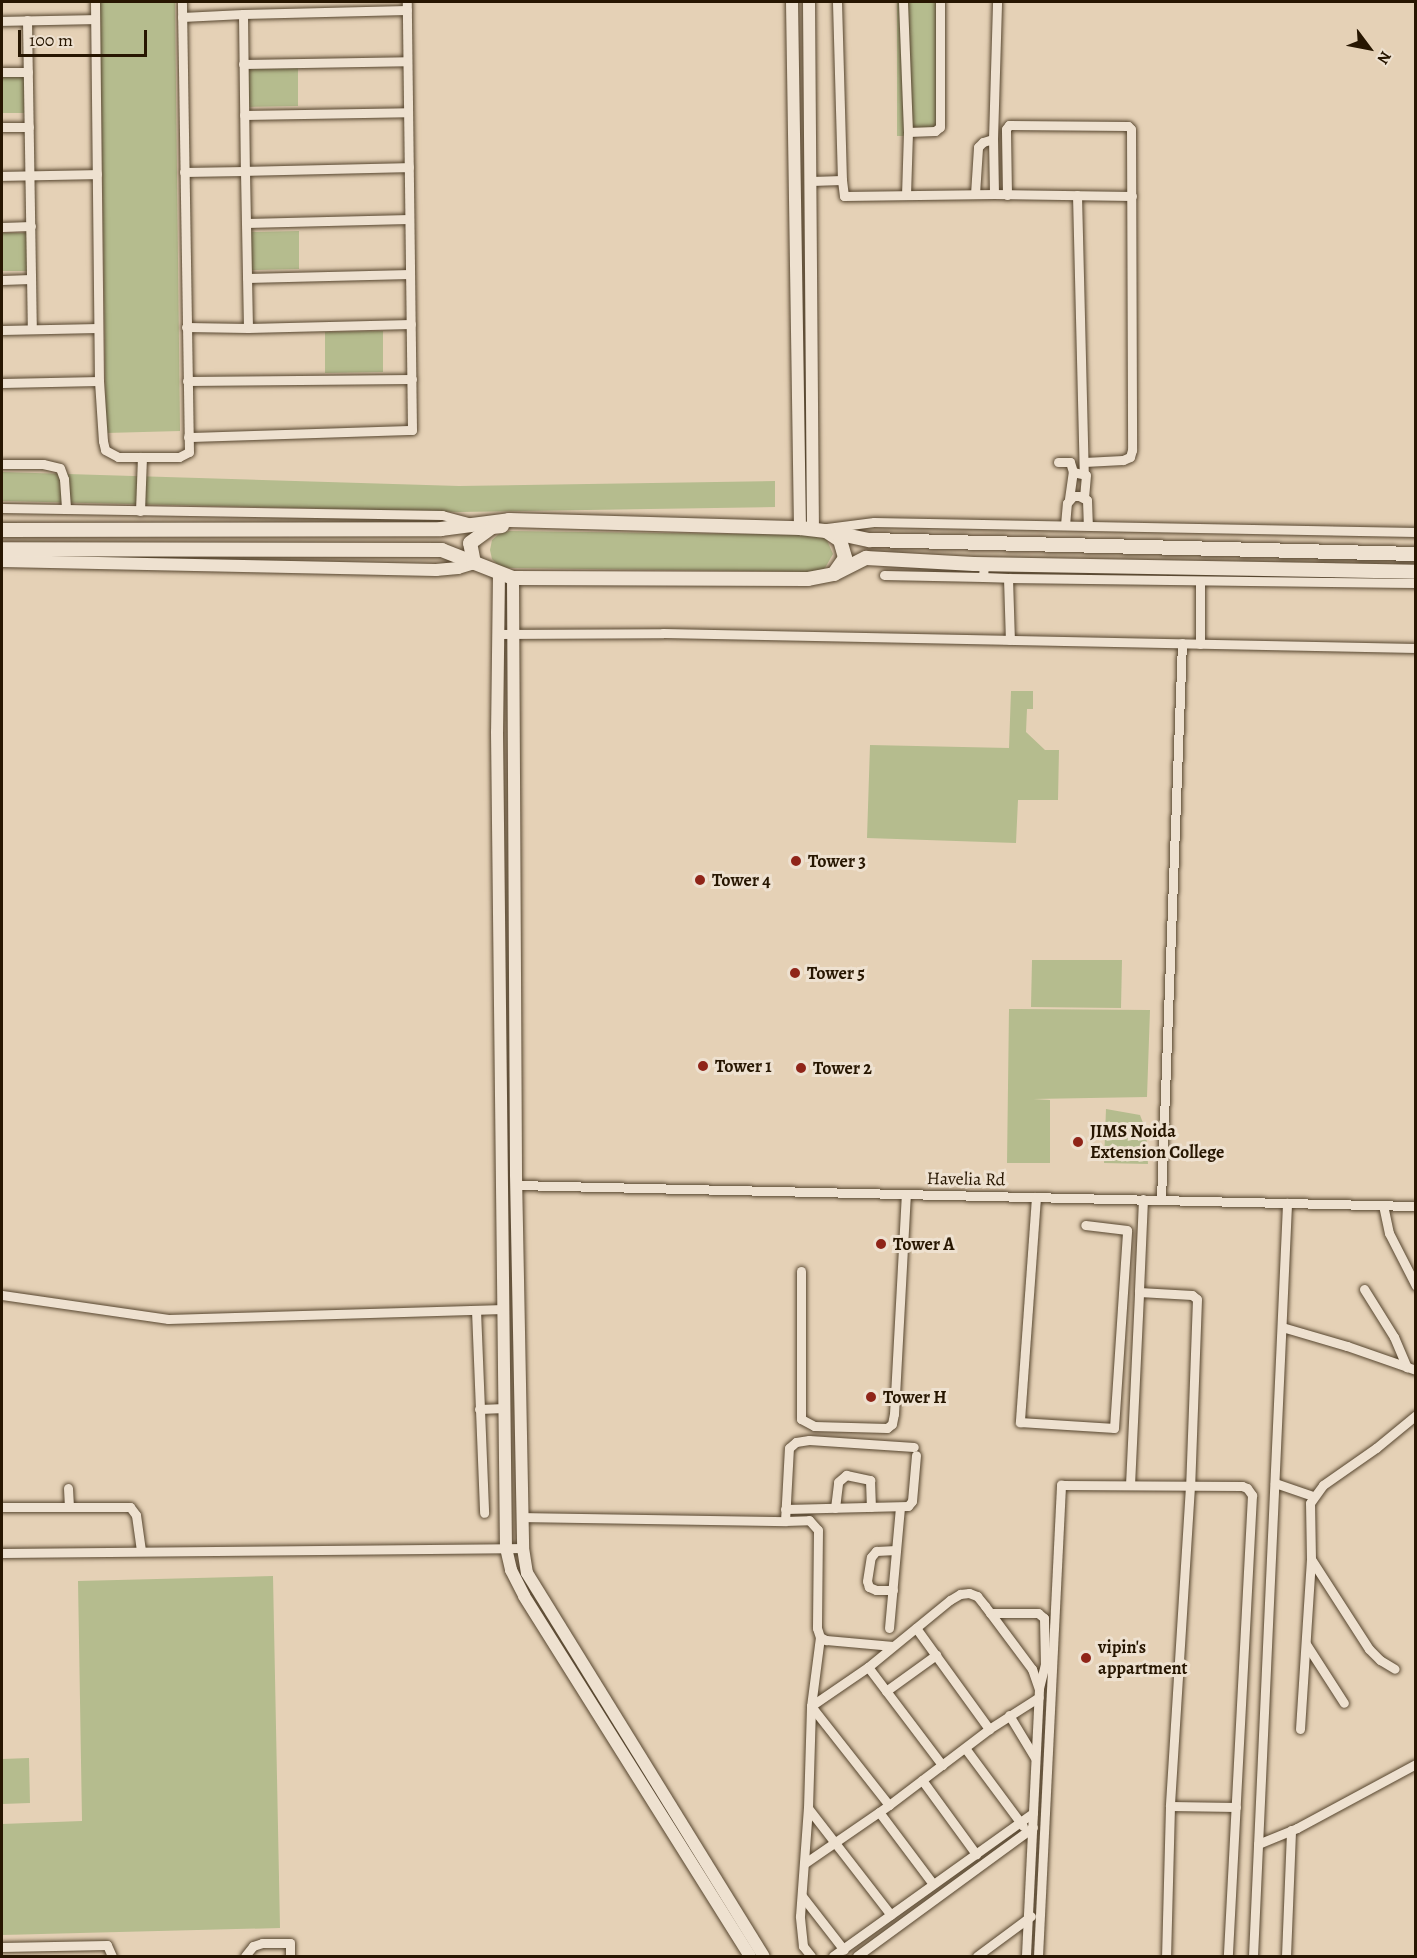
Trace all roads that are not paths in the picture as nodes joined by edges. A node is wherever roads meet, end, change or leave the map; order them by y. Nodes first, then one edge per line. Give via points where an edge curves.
1 (95, 2) edge
2 (182, 2) edge
3 (792, 2) edge
4 (809, 2) edge
5 (837, 2) edge
6 (903, 2) edge
7 (940, 2) edge
8 (997, 2) edge
9 (407, 6) edge
10 (243, 14) junction
11 (182, 17) junction
12 (95, 19) junction
13 (27, 20) junction
14 (2, 21) edge
15 (407, 61) junction
16 (243, 64) junction
17 (2, 72) edge
18 (28, 72) junction
19 (408, 112) junction
20 (244, 115) junction
21 (29, 126) junction
22 (2, 127) edge
23 (908, 132) junction
24 (993, 139) junction
25 (409, 167) junction
26 (245, 171) junction
27 (184, 172) junction
28 (97, 174) junction
29 (30, 175) junction
30 (2, 176) edge
31 (842, 180) junction
32 (811, 181) junction
33 (975, 194) junction
34 (994, 194) junction
35 (906, 195) junction
36 (1007, 195) junction
37 (1077, 195) junction
38 (1132, 196) junction
39 (409, 219) junction
40 (246, 223) junction
41 (31, 226) junction
42 (2, 227) edge
43 (410, 274) junction
44 (247, 278) junction
45 (32, 279) junction
46 (2, 280) edge
47 (411, 324) junction
48 (186, 327) junction
49 (98, 328) junction
50 (248, 328) junction
51 (32, 329) junction
52 (2, 330) edge
53 (412, 379) junction
54 (99, 381) junction
55 (187, 381) junction
56 (2, 383) edge
57 (188, 437) junction
58 (142, 457) junction
59 (1058, 462) dead end
60 (1084, 462) junction
61 (2, 464) edge
62 (1073, 472) junction
63 (1084, 472) junction
64 (1084, 498) junction
65 (1070, 499) junction
66 (2, 508) edge
67 (66, 510) junction
68 (140, 511) junction
69 (525, 521) junction
70 (474, 523) junction
71 (985, 523) junction
72 (1065, 525) junction
73 (1088, 525) junction
74 (814, 529) junction
75 (2, 530) edge
76 (1416, 532) edge
77 (983, 543) junction
78 (2, 549) edge
79 (1416, 554) edge
80 (2, 561) edge
81 (474, 563) junction
82 (983, 571) junction
83 (1416, 572) edge
84 (499, 573) junction
85 (834, 574) junction
86 (884, 575) dead end
87 (513, 578) junction
88 (1008, 578) junction
89 (1200, 581) junction
90 (1416, 583) edge
91 (497, 634) junction
92 (513, 634) junction
93 (1010, 640) junction
94 (1182, 644) junction
95 (1200, 644) junction
96 (1416, 648) edge
97 (509, 1144) junction
98 (516, 1185) junction
99 (906, 1194) junction
100 (1036, 1197) junction
101 (1143, 1199) junction
102 (1161, 1199) junction
103 (1287, 1203) junction
104 (1383, 1205) junction
105 (1416, 1206) edge
106 (1085, 1225) dead end
107 (801, 1271) dead end
108 (1416, 1286) edge
109 (1364, 1289) dead end
110 (1139, 1292) junction
111 (2, 1295) edge
112 (504, 1309) junction
113 (476, 1310) junction
114 (1282, 1327) junction
115 (1411, 1369) edge
116 (505, 1408) junction
117 (479, 1409) junction
118 (1416, 1415) edge
119 (1275, 1483) junction
120 (1130, 1485) junction
121 (1190, 1485) junction
122 (69, 1488) dead end
123 (1313, 1496) junction
124 (2, 1507) edge
125 (69, 1507) junction
126 (871, 1507) junction
127 (900, 1507) junction
128 (835, 1508) junction
129 (785, 1509) junction
130 (484, 1513) dead end
131 (522, 1517) junction
132 (785, 1521) junction
133 (506, 1548) junction
134 (523, 1548) junction
135 (896, 1550) junction
136 (141, 1551) junction
137 (2, 1553) edge
138 (1311, 1559) junction
139 (893, 1590) junction
140 (990, 1613) junction
141 (889, 1628) dead end
142 (916, 1628) junction
143 (820, 1636) junction
144 (1306, 1644) junction
145 (893, 1646) junction
146 (936, 1655) junction
147 (868, 1667) junction
148 (1395, 1670) dead end
149 (886, 1691) junction
150 (1039, 1693) junction
151 (1344, 1703) dead end
152 (812, 1706) junction
153 (1009, 1715) junction
154 (989, 1729) junction
155 (1300, 1729) dead end
156 (965, 1748) junction
157 (1035, 1758) junction
158 (1416, 1764) edge
159 (942, 1765) junction
160 (922, 1780) junction
161 (889, 1805) junction
162 (1170, 1806) junction
163 (1236, 1807) junction
164 (808, 1808) junction
165 (879, 1812) junction
166 (1027, 1827) junction
167 (1291, 1830) junction
168 (836, 1841) junction
169 (1258, 1844) junction
170 (976, 1854) junction
171 (805, 1863) junction
172 (933, 1884) junction
173 (802, 1896) junction
174 (1040, 1910) junction
175 (891, 1915) junction
176 (1029, 1918) junction
177 (2, 1947) edge
178 (844, 1950) junction
179 (112, 1956) edge
180 (245, 1956) edge
181 (290, 1956) edge
182 (750, 1956) edge
183 (764, 1956) edge
184 (811, 1956) edge
185 (833, 1956) edge
186 (857, 1956) edge
187 (976, 1956) edge
188 (1026, 1956) edge
189 (1038, 1956) edge
190 (1166, 1956) edge
191 (1228, 1956) edge
192 (1253, 1956) edge
193 (1286, 1956) edge

1 - 12 street
2 - 11 street
3 - 74 street
4 - 32 street
5 - 31 street
6 - 23 street
7 - 23 street via 940,127 935,131
8 - 24 street
9 - 10 street
9 - 15 street
10 - 11 street
10 - 16 street
11 - 27 street
12 - 13 street
12 - 28 street
13 - 14 street
13 - 18 street
15 - 16 street
15 - 19 street
16 - 20 street
17 - 18 street
18 - 21 street
19 - 20 street
19 - 25 street
20 - 26 street
21 - 22 street
21 - 29 street
23 - 35 street
24 - 33 street via 978,147
24 - 34 street
25 - 26 street
25 - 39 street
26 - 27 street
26 - 40 street
27 - 48 street
28 - 29 street
28 - 49 street
29 - 30 street
29 - 41 street
31 - 32 street
31 - 35 street via 844,196
32 - 74 street
33 - 34 street
33 - 35 street
34 - 36 street
36 - 37 street
36 - 38 street via 1009,125 1128,126
37 - 38 street
37 - 60 street
38 - 60 street via 1132,450 1130,457 1123,460
39 - 40 street
39 - 43 street
40 - 44 street
41 - 42 street
41 - 45 street
43 - 44 street
43 - 47 street
44 - 50 street
45 - 46 street
45 - 51 street
47 - 50 street
47 - 53 street
48 - 50 street
48 - 55 street
49 - 51 street
49 - 54 street
51 - 52 street
53 - 55 street
53 - 57 street via 412,430
54 - 56 street
54 - 58 street via 105,450 118,457
55 - 57 street
57 - 58 street via 189,452 185,456
58 - 68 street
59 - 62 street via 1070,462
60 - 63 street
61 - 67 street via 60,468
62 - 63 street
62 - 65 street
63 - 64 street
64 - 65 street
64 - 73 street via 1089,505
65 - 72 street
66 - 67 street
67 - 68 street
68 - 70 street via 442,515
69 - 70 main road
69 - 74 main road
69 - 81 main road via 492,527 477,536 470,543
70 - 75 main road via 441,529
71 - 72 street
71 - 74 street via 874,522
71 - 77 street
72 - 73 street
73 - 76 street
74 - 77 main road via 870,540
74 - 85 main road via 840,540 845,558
77 - 79 main road
78 - 81 main road via 442,550
80 - 81 street via 436,570
81 - 84 main road
82 - 83 main road
82 - 85 main road via 866,558
82 - 86 street
82 - 88 street
84 - 87 main road
84 - 91 street
85 - 87 main road via 808,579
87 - 92 street
88 - 89 street
88 - 93 street
89 - 90 street
89 - 95 street
91 - 92 street
91 - 97 street
92 - 93 street
92 - 97 street
93 - 94 street
94 - 95 street
94 - 102 street
95 - 96 street
97 - 98 street
97 - 112 street
98 - 99 street, Havelia Rd
98 - 131 street
99 - 100 street, Havelia Rd
99 - 107 street via 894,1414 887,1428 814,1426 801,1419
100 - 101 street, Havelia Rd
100 - 106 street via 1020,1422 1114,1428 1127,1230
101 - 102 street, Havelia Rd
101 - 110 street
102 - 103 street, Havelia Rd
103 - 104 street, Havelia Rd
103 - 114 street
104 - 105 street, Havelia Rd
104 - 108 street via 1389,1233
109 - 115 street
110 - 120 street
110 - 121 street via 1192,1295 1197,1299
111 - 113 street via 168,1319
112 - 113 street
112 - 116 street
113 - 117 street
114 - 115 street
114 - 119 street
116 - 117 street
116 - 133 street
117 - 130 street
118 - 123 street
119 - 123 street
119 - 169 street
120 - 121 street
120 - 174 street via 1060,1485
121 - 162 street
121 - 163 street via 1242,1486 1252,1495
122 - 125 street
123 - 138 street via 1308,1511
124 - 125 street
125 - 136 street via 130,1507 136,1515
126 - 127 street
126 - 128 street
126 - 128 street via 870,1480 846,1475 838,1482
127 - 129 street via 912,1501 915,1451 809,1440 789,1448
127 - 135 street
128 - 129 street
129 - 132 street
131 - 132 street
131 - 134 street
132 - 143 street via 809,1521 818,1530
133 - 134 street
133 - 136 street
133 - 182 street via 520,1589
134 - 183 street via 527,1573
135 - 139 street
135 - 139 street via 876,1551 871,1557 867,1581 876,1590
136 - 137 street
138 - 144 street
138 - 148 street via 1369,1649
139 - 141 street
140 - 142 street via 977,1596 960,1594
140 - 150 street via 1032,1669
140 - 150 street via 1038,1613 1044,1618 1045,1664
142 - 145 street
142 - 146 street
143 - 145 street via 826,1640
143 - 152 street
144 - 151 street
144 - 155 street
145 - 147 street
146 - 149 street
146 - 154 street
147 - 149 street
147 - 152 street
149 - 159 street
150 - 153 street
150 - 157 street
152 - 161 street
152 - 164 street
153 - 154 street
153 - 157 street
154 - 156 street
156 - 159 street
156 - 166 street
157 - 166 street via 1033,1813
158 - 167 street
159 - 160 street
160 - 161 street
160 - 170 street
161 - 165 street
162 - 163 street
162 - 190 street
163 - 191 street
164 - 168 street
164 - 171 street
165 - 168 street
165 - 172 street
166 - 170 street
166 - 176 street
166 - 186 street
167 - 169 street
167 - 193 street
168 - 171 street
168 - 175 street
169 - 192 street
170 - 172 street
171 - 173 street
172 - 175 street
173 - 178 street
173 - 184 street via 800,1935
174 - 176 street
174 - 189 street
175 - 178 street
176 - 187 street
176 - 188 street
177 - 179 street via 107,1946
178 - 185 street
180 - 181 street via 253,1946 262,1943 290,1943

